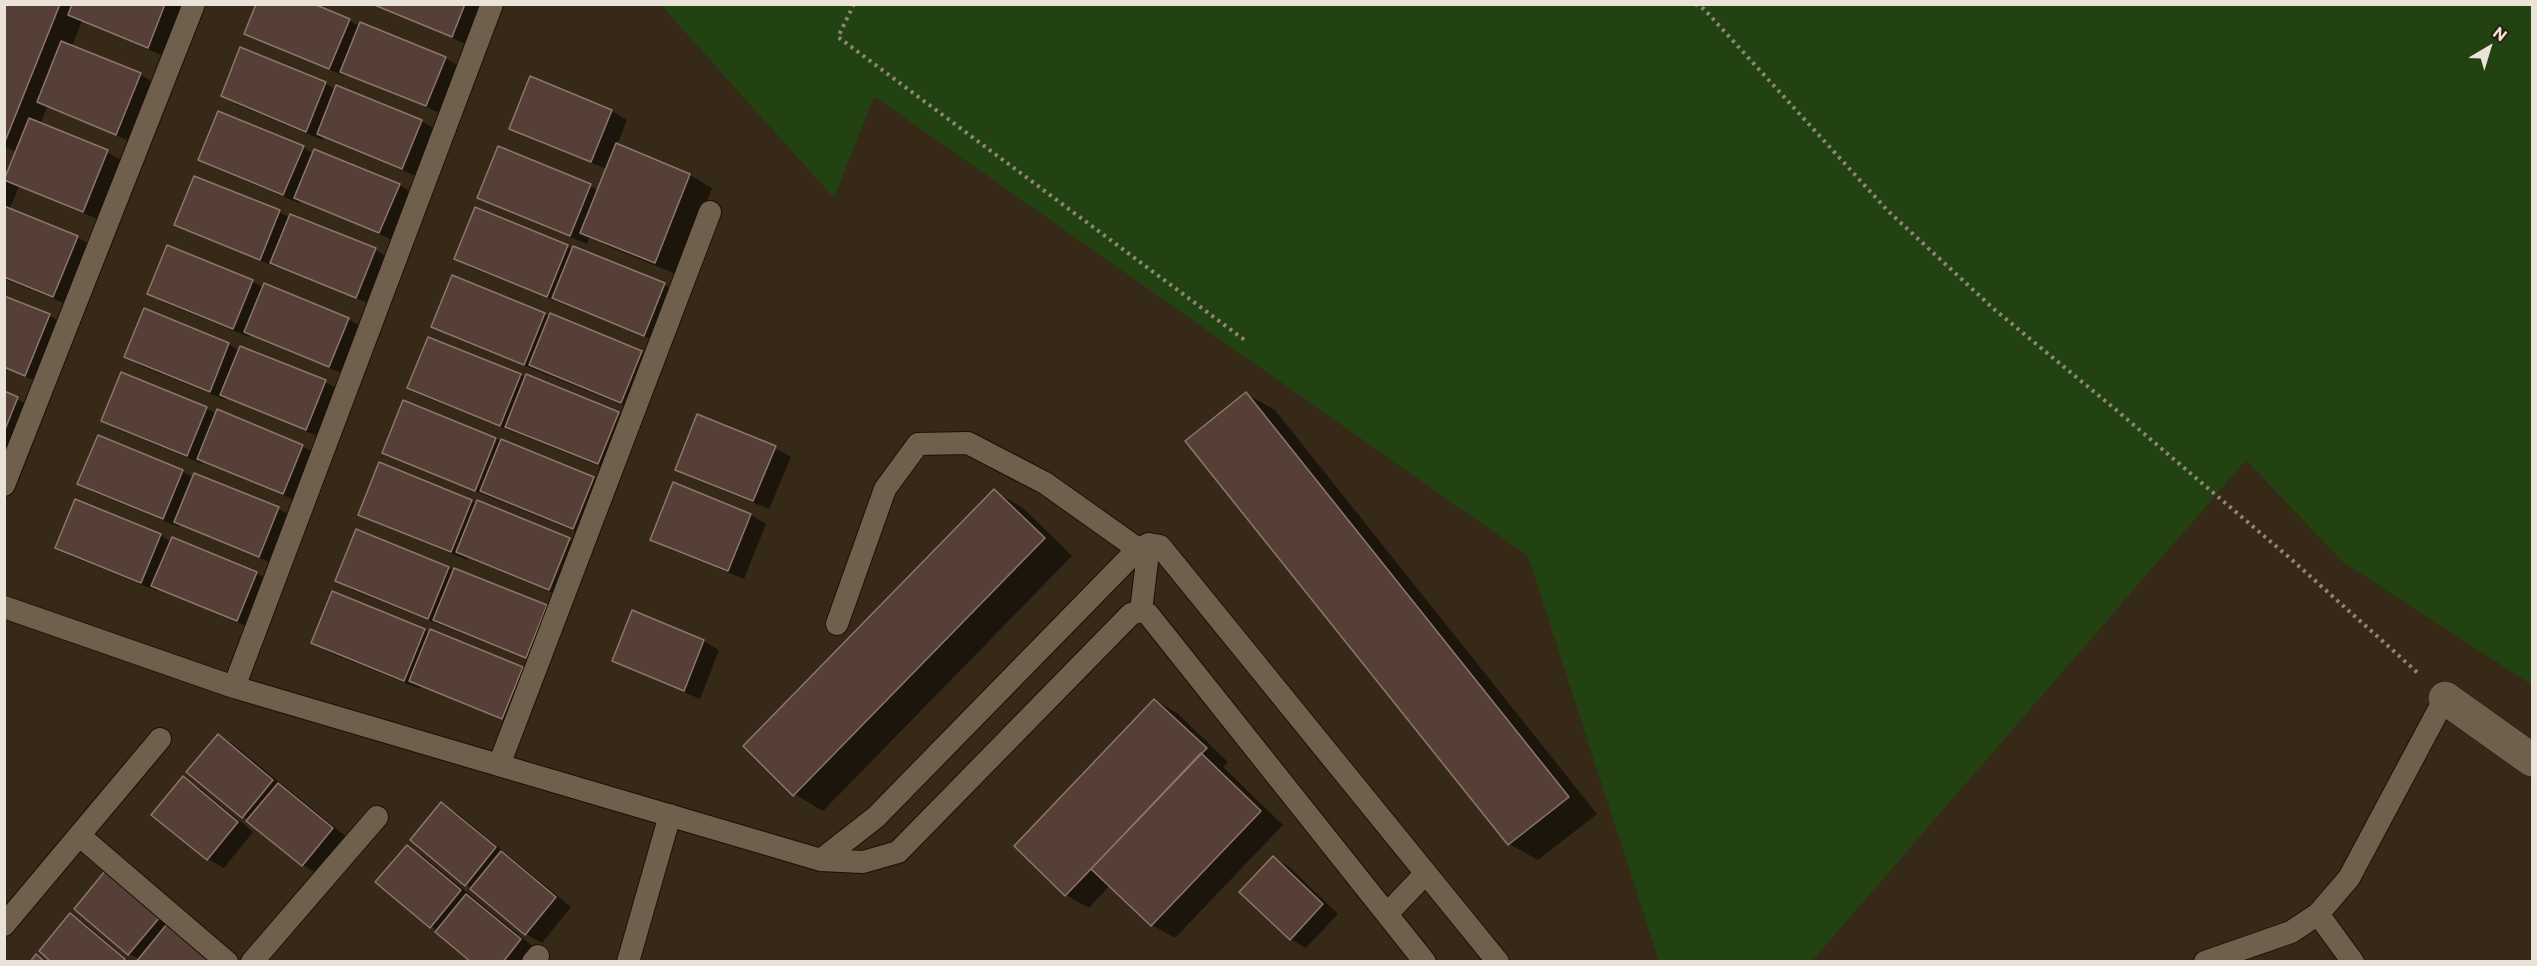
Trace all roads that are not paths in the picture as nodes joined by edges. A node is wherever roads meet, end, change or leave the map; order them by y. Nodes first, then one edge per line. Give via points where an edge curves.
1 (194, 4) edge
2 (492, 4) edge
3 (710, 212) dead end
4 (4, 484) edge
5 (1144, 547) junction
6 (4, 607) edge
7 (1141, 610) junction
8 (837, 624) dead end
9 (234, 687) junction
10 (2445, 698) joint
11 (160, 739) dead end
12 (2532, 760) edge
13 (499, 765) junction
14 (670, 815) junction
15 (377, 817) dead end
16 (80, 836) junction
17 (821, 860) junction
18 (1426, 873) junction
19 (1388, 914) junction
20 (2318, 914) junction
21 (4, 925) edge
22 (227, 962) edge
23 (252, 962) edge
24 (628, 962) edge
25 (1425, 962) edge
26 (1498, 962) edge
27 (2205, 962) edge
28 (2353, 962) edge

1 - 4 lane
2 - 9 lane
3 - 13 lane
5 - 7 lane
5 - 8 lane via 1045,483 968,443 918,444 885,489
5 - 17 lane via 876,817
5 - 18 lane via 1160,546
6 - 9 lane
7 - 17 lane via 1131,614 898,852 863,862
7 - 19 lane
9 - 13 lane
10 - 12 street
10 - 20 lane via 2349,878
11 - 16 lane
13 - 14 lane
14 - 17 lane
14 - 24 lane
15 - 23 lane
16 - 21 lane
16 - 22 lane
18 - 19 lane
18 - 26 lane
19 - 25 lane
20 - 27 lane via 2291,932
20 - 28 lane

